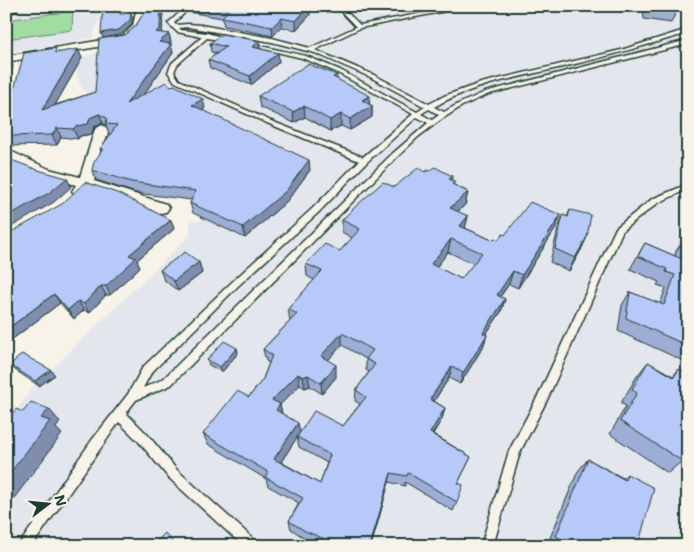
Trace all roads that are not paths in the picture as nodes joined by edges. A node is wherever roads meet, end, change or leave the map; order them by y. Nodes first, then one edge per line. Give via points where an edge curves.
1 (142, 6) edge
2 (190, 6) edge
3 (338, 6) edge
4 (469, 6) edge
5 (175, 27) junction
6 (359, 27) junction
7 (212, 30) junction
8 (688, 31) edge
9 (206, 36) junction
10 (232, 41) edge
11 (241, 42) edge
12 (688, 42) edge
13 (310, 50) junction
14 (6, 59) edge
15 (429, 106) junction
16 (417, 114) junction
17 (442, 114) junction
18 (431, 122) junction
19 (102, 129) dead end
20 (6, 153) edge
21 (364, 160) junction
22 (86, 183) junction
23 (688, 186) edge
24 (66, 203) edge
25 (161, 208) dead end
26 (132, 397) junction
27 (119, 414) junction
28 (24, 546) edge
29 (253, 546) edge
30 (487, 546) edge

1 - 14 street via 138,26 124,40 22,63
2 - 5 lane via 171,23
3 - 6 lane
4 - 6 lane
5 - 7 lane
5 - 9 lane via 179,31
6 - 13 lane
7 - 9 lane
7 - 13 lane
8 - 15 lane via 483,84
9 - 10 lane
9 - 21 lane via 174,64 171,72 177,81
11 - 16 lane via 304,57 338,71
12 - 17 lane via 487,93
13 - 15 lane
15 - 16 lane
15 - 17 lane
16 - 18 lane
16 - 21 lane
17 - 18 lane
18 - 26 lane via 167,382
19 - 22 street
20 - 22 street via 44,172
21 - 26 lane via 316,210 168,347 146,370
22 - 24 street
22 - 25 street
23 - 30 lane via 655,201 620,228 515,451
26 - 27 lane
27 - 28 lane
27 - 29 lane via 174,474

